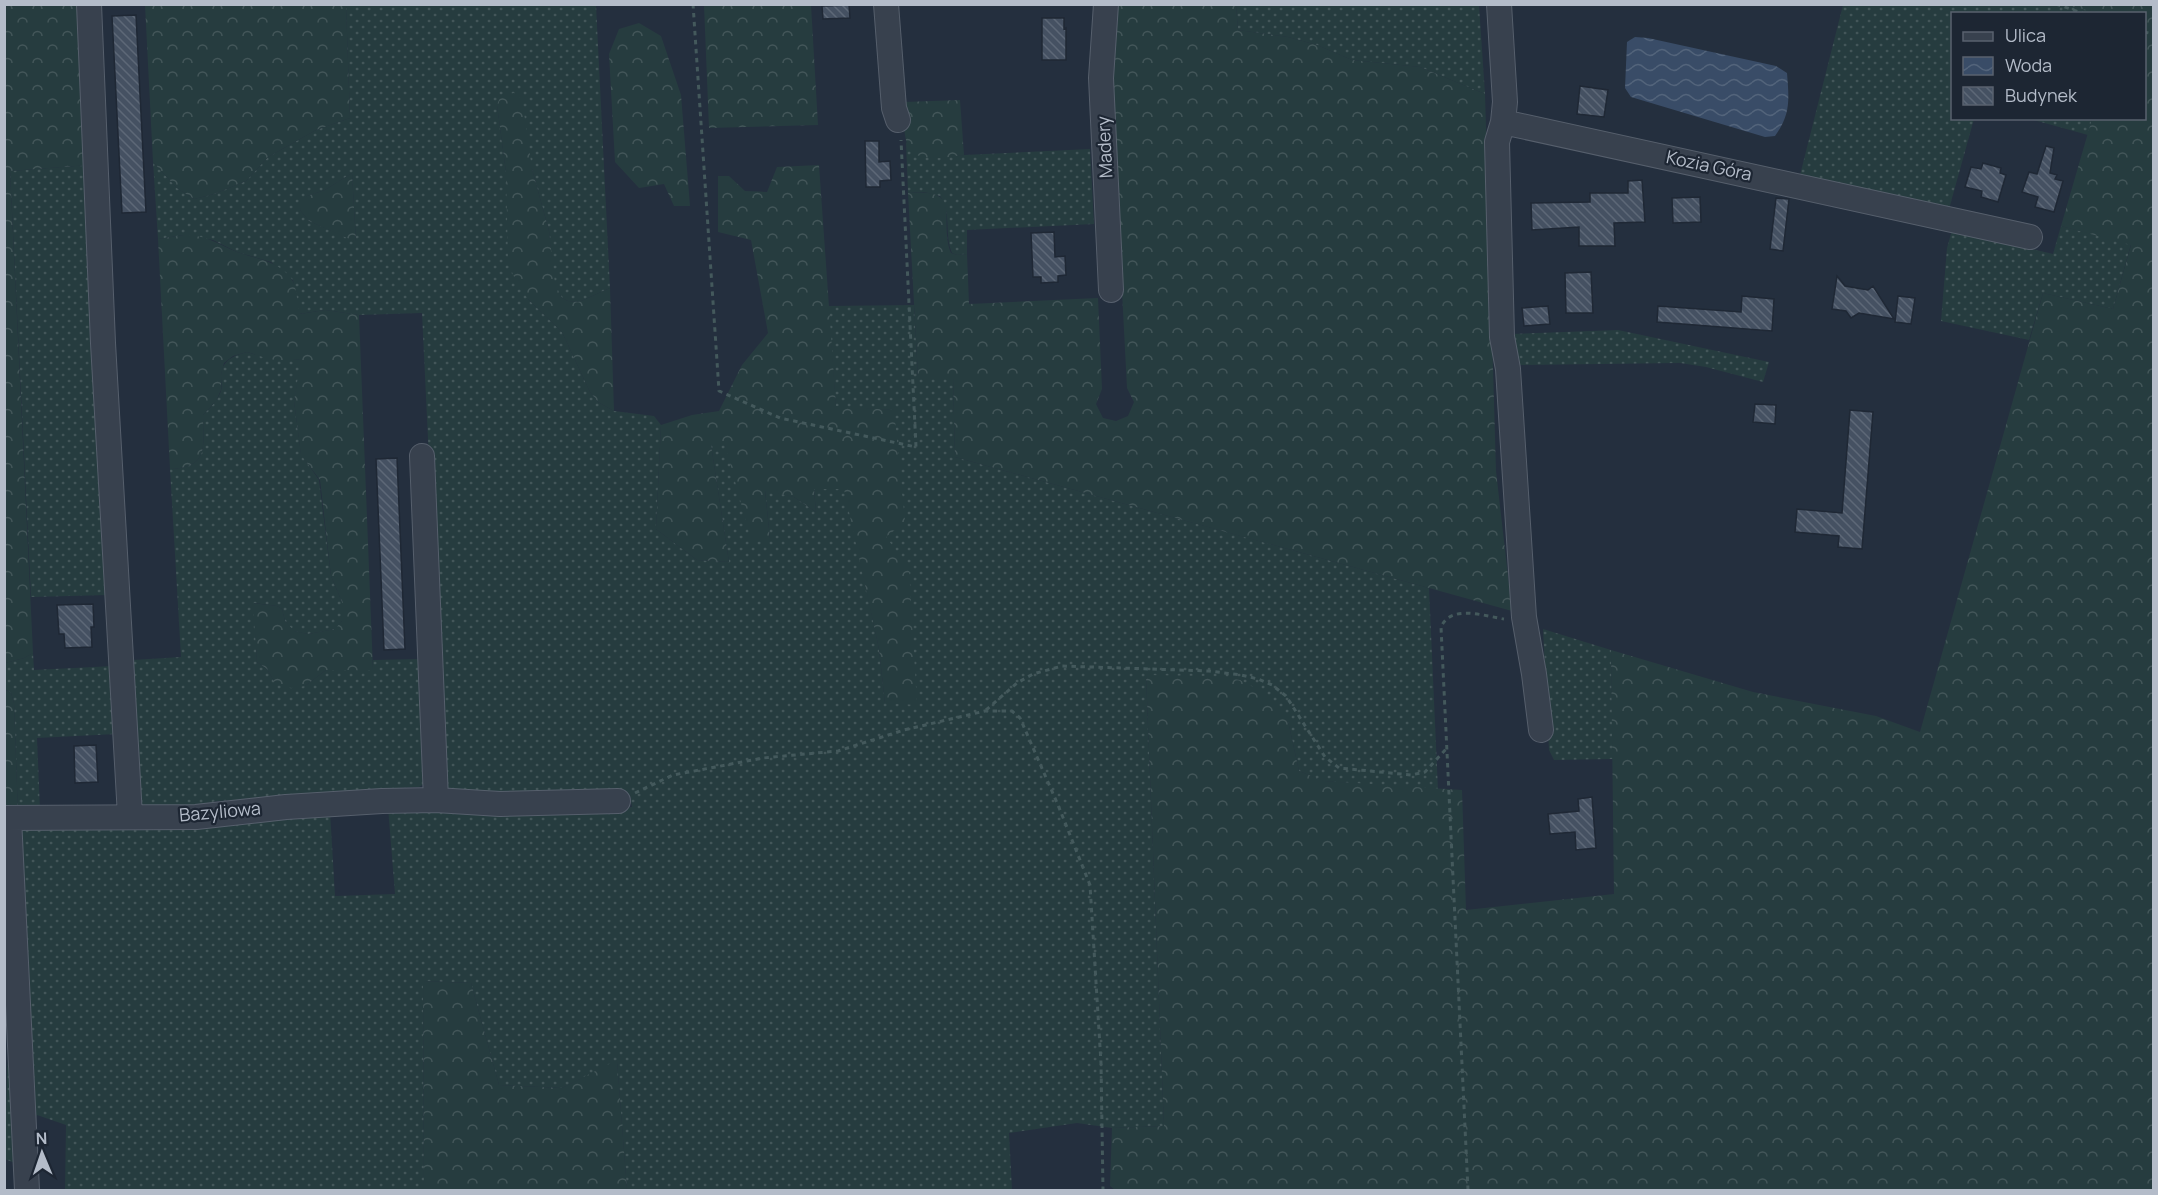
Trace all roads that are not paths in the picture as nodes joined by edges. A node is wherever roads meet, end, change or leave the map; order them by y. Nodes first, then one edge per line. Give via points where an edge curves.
1 (89, 4) edge
2 (886, 4) edge
3 (1106, 4) edge
4 (1499, 4) edge
5 (898, 120) road end
6 (1503, 122) junction
7 (2030, 237) dead end
8 (1111, 290) dead end
9 (422, 456) dead end
10 (1541, 730) dead end
11 (436, 800) junction
12 (618, 801) road end
13 (130, 816) junction
14 (7, 818) edge
15 (27, 1191) edge

1 - 13 street via 103,343
2 - 5 street
3 - 8 street, Madery via 1101,78
4 - 6 street
6 - 7 street, Kozia Góra
6 - 10 street via 1497,142 1502,337 1508,369 1524,617
9 - 11 street
11 - 12 street, Bazyliowa via 500,804
11 - 13 street, Bazyliowa via 286,807 196,817
13 - 14 street, Bazyliowa
14 - 15 street

